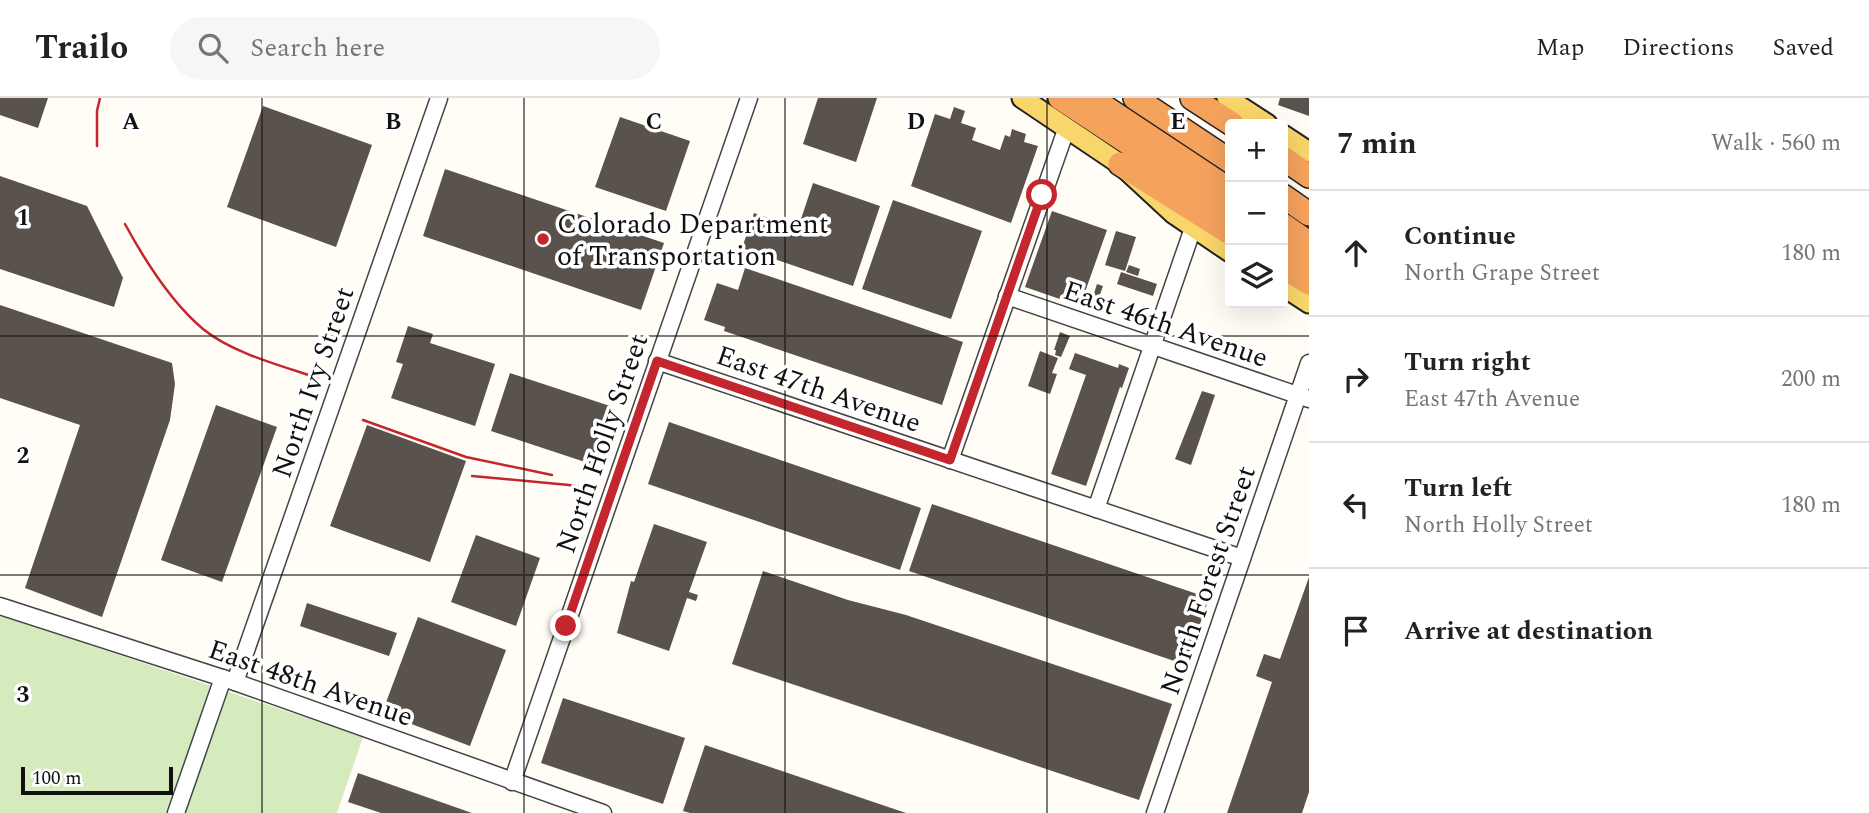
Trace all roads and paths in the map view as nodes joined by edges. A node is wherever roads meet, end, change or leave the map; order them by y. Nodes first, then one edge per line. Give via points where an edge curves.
1 (439, 98) edge
2 (743, 98) edge
3 (749, 98) edge
4 (1022, 98) edge
5 (1061, 98) edge
6 (1091, 98) edge
7 (1135, 98) edge
8 (1155, 98) edge
9 (1192, 98) edge
10 (1232, 106) edge
11 (1257, 119) edge
12 (741, 121) junction
13 (1067, 127) junction
14 (1288, 138) edge
15 (1225, 143) edge
16 (1309, 152) edge
17 (1225, 158) edge
18 (1288, 161) edge
19 (1120, 164) junction
20 (1309, 176) edge
21 (1286, 182) edge
22 (1225, 187) edge
23 (1225, 194) edge
24 (1309, 197) edge
25 (1288, 199) edge
26 (1225, 207) edge
27 (1309, 214) edge
28 (1193, 228) junction
29 (1225, 230) edge
30 (1288, 230) edge
31 (1309, 244) edge
32 (1284, 245) edge
33 (1225, 249) edge
34 (1309, 262) edge
35 (1288, 270) edge
36 (1309, 283) edge
37 (1288, 289) edge
38 (1007, 296) junction
39 (1309, 303) edge
40 (1153, 346) junction
41 (657, 361) junction
42 (1309, 363) edge
43 (1303, 397) edge
44 (950, 460) junction
45 (1096, 509) junction
46 (1242, 558) junction
47 (0, 606) edge
48 (229, 680) junction
49 (512, 782) junction
50 (176, 813) edge
51 (603, 813) edge
52 (1155, 813) edge

1 - 48 street, North Ivy Street
2 - 12 street, North Holly Street
3 - 12 street, North Holly Street
4 - 13 main road
5 - 23 highway
5 - 26 highway
6 - 22 highway
7 - 17 highway
8 - 15 highway
9 - 10 highway
10 - 11 main road
12 - 41 street, North Holly Street
13 - 19 main road
13 - 38 street
14 - 16 main road
18 - 20 highway
19 - 28 main road
19 - 29 highway
21 - 24 highway
25 - 27 highway
28 - 33 main road
28 - 40 street
30 - 31 highway
32 - 34 highway
35 - 36 highway
37 - 39 main road
38 - 40 street, East 46th Avenue
38 - 44 street
40 - 43 street, East 46th Avenue
40 - 45 street
41 - 44 street, East 47th Avenue
41 - 49 street, North Holly Street
42 - 43 street, North Forest Street
43 - 46 street, North Forest Street
44 - 45 street, East 47th Avenue
45 - 46 street, East 47th Avenue
46 - 52 street, North Forest Street
47 - 48 street, East 48th Avenue
48 - 49 street, East 48th Avenue
48 - 50 street, North Ivy Street
49 - 51 street, East 48th Avenue

